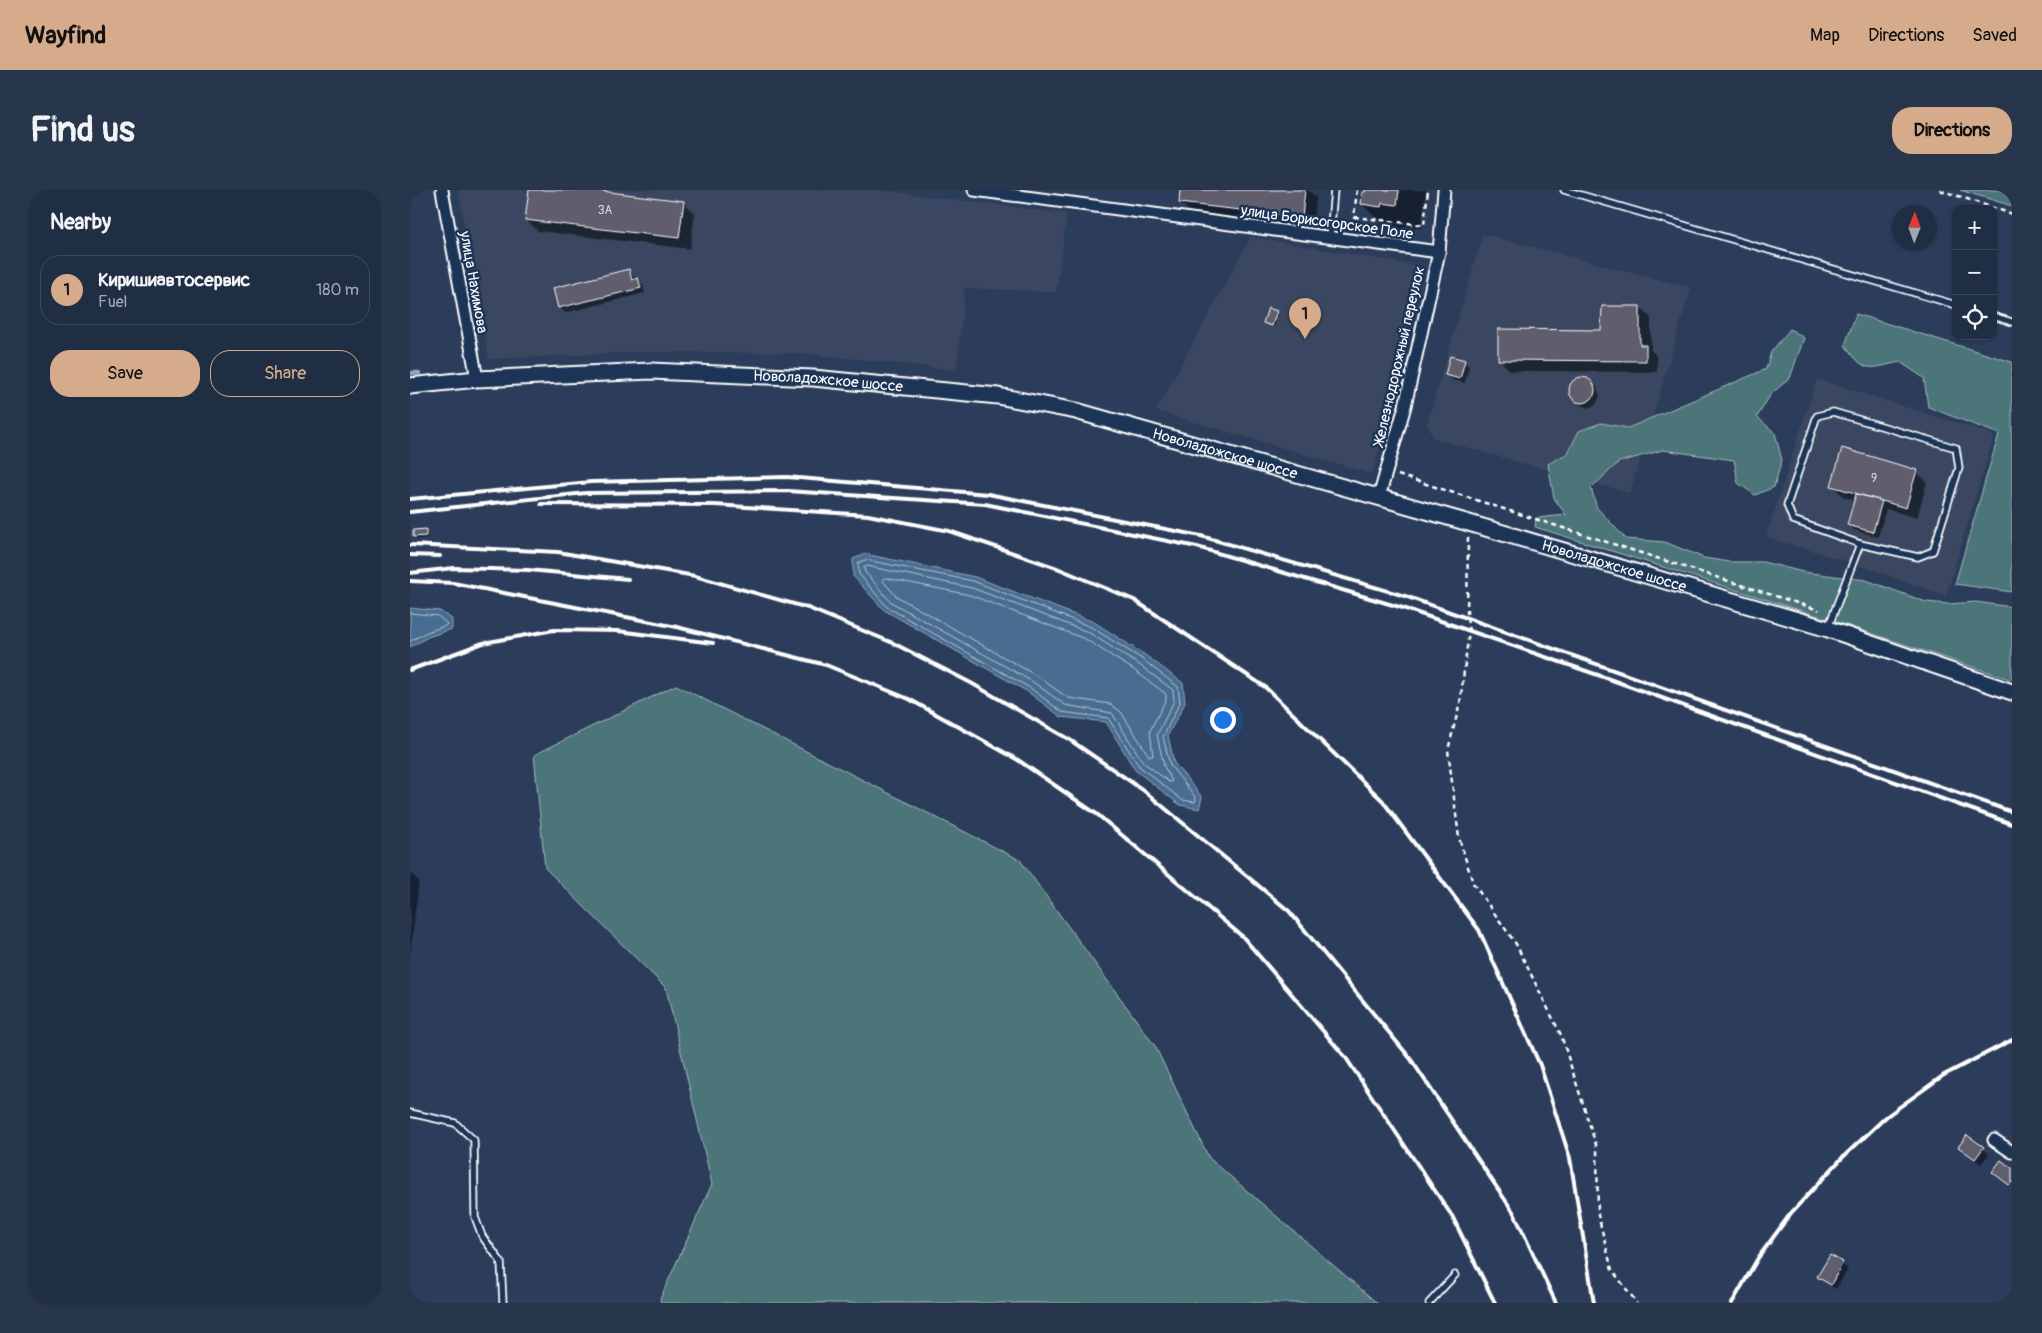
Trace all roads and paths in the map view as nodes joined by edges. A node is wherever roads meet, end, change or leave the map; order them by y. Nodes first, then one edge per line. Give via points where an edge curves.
1 (442, 190) edge
2 (979, 190) edge
3 (1334, 190) edge
4 (1356, 190) edge
5 (1428, 190) edge
6 (1444, 190) edge
7 (1564, 190) edge
8 (1940, 190) edge
9 (2012, 214) edge
10 (1330, 238) junction
11 (1439, 252) junction
12 (1952, 304) edge
13 (1997, 317) edge
14 (2012, 322) edge
15 (476, 379) junction
16 (410, 386) edge
17 (1387, 471) junction
18 (1379, 497) junction
19 (1469, 523) junction
20 (1860, 544) junction
21 (1833, 614) junction
22 (1828, 629) junction
23 (2012, 692) edge
24 (410, 1113) edge
25 (1994, 1140) dead end
26 (2012, 1152) edge
27 (1455, 1275) dead end
28 (503, 1303) edge
29 (1429, 1303) edge
30 (1636, 1303) edge

1 - 15 street, улица Нахимова
2 - 10 street, улица Борисогорское Поле
3 - 10 lane
4 - 5 path via 1354,217 1424,225
6 - 11 street, Железнодорожный переулок
7 - 12 lane
8 - 9 path
10 - 11 street, улица Борисогорское Поле
11 - 17 street, Железнодорожный переулок
13 - 14 lane
15 - 16 main road, Новоладожское шоссе
15 - 18 main road, Новоладожское шоссе via 652,370 814,378 998,396 1076,411
17 - 18 street, Железнодорожный переулок
17 - 21 path
18 - 19 main road, Новоладожское шоссе
19 - 22 main road, Новоладожское шоссе
19 - 30 path via 1469,631 1460,703 1448,750 1459,838 1472,883 1516,944 1561,1035 1597,1148 1598,1215 1612,1270
20 - 20 lane via 1918,557 1933,551 1959,468 1956,448 1833,412 1816,416 1787,505 1793,520
20 - 21 lane
21 - 22 lane
22 - 23 main road, Новоладожское шоссе
24 - 28 lane via 455,1123 474,1140 475,1217 482,1236 501,1262
25 - 26 street
27 - 29 lane

